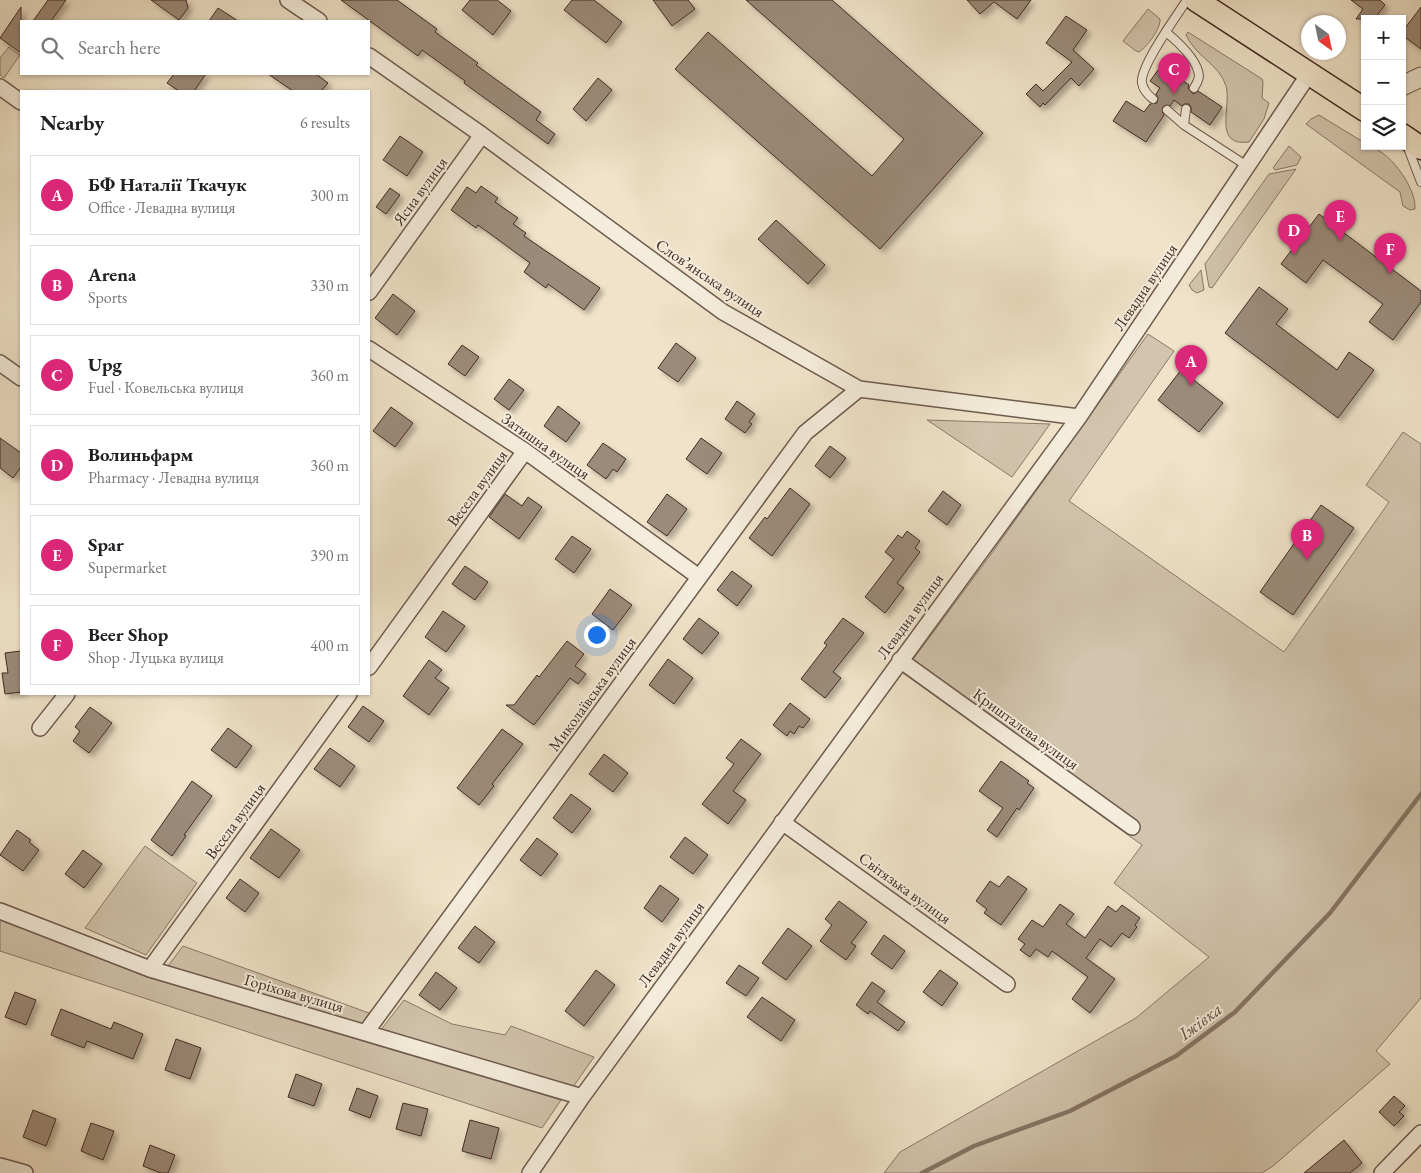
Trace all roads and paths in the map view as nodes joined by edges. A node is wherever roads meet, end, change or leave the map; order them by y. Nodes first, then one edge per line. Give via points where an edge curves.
1 (288, 0) edge
2 (1187, 0) edge
3 (1196, 0) edge
4 (318, 20) edge
5 (1166, 32) junction
6 (370, 57) edge
7 (1309, 74) junction
8 (1421, 77) edge
9 (1406, 84) edge
10 (0, 87) edge
11 (1194, 88) dead end
12 (1153, 99) dead end
13 (20, 101) edge
14 (1361, 106) edge
15 (1186, 109) dead end
16 (1167, 110) dead end
17 (1184, 125) junction
18 (482, 135) junction
19 (1409, 140) edge
20 (1247, 166) junction
21 (1421, 182) edge
22 (370, 291) edge
23 (370, 350) edge
24 (0, 363) edge
25 (20, 377) edge
26 (859, 389) junction
27 (1078, 417) junction
28 (525, 451) junction
29 (699, 577) junction
30 (900, 660) junction
31 (370, 666) edge
32 (66, 695) edge
33 (348, 695) edge
34 (40, 728) dead end
35 (782, 822) junction
36 (1132, 827) dead end
37 (0, 911) edge
38 (150, 969) junction
39 (1007, 984) dead end
40 (366, 1032) junction
41 (582, 1097) junction
42 (1421, 1133) edge
43 (0, 1166) edge
44 (25, 1173) edge
45 (530, 1173) edge
46 (1382, 1173) edge

1 - 4 street
2 - 5 lane
3 - 7 main road
5 - 11 lane via 1182,46 1196,66 1199,78
5 - 12 lane via 1146,64 1142,82 1146,93
6 - 18 street, Словʼянська вулиця
7 - 14 main road
7 - 20 street, Левадна вулиця
8 - 9 street
10 - 13 street
15 - 17 lane
16 - 17 lane
17 - 20 lane
18 - 22 street, Ясна вулиця
18 - 26 street, Словʼянська вулиця via 723,312
19 - 21 lane
20 - 27 street, Левадна вулиця
23 - 28 street, Затишна вулиця
24 - 25 street
26 - 27 street, Словʼянська вулиця
26 - 29 street, Миколаївська вулиця via 805,433
27 - 30 street, Левадна вулиця
28 - 29 street, Затишна вулиця
28 - 31 street, Весела вулиця
29 - 40 street, Миколаївська вулиця
30 - 35 street, Левадна вулиця
30 - 36 street, Кришталева вулиця
32 - 34 street
33 - 38 street, Весела вулиця
35 - 39 street, Світязька вулиця
35 - 41 street, Левадна вулиця
37 - 38 street, Горіхова вулиця
38 - 40 street, Горіхова вулиця
40 - 41 street, Горіхова вулиця
41 - 45 street, Левадна вулиця
42 - 46 street
43 - 44 street

